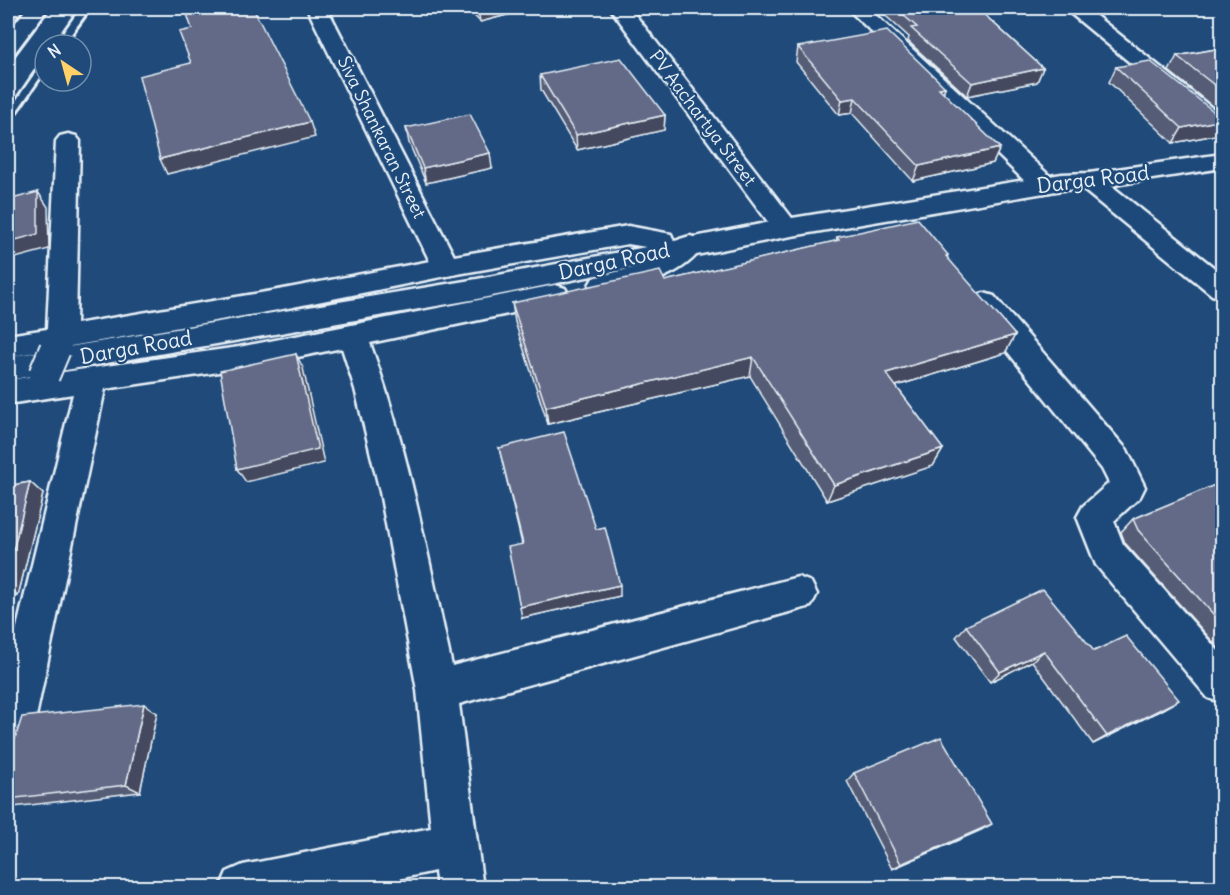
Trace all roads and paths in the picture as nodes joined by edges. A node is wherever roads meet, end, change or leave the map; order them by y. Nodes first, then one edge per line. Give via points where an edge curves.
1 (317, 8) edge
2 (620, 8) edge
3 (857, 8) edge
4 (1074, 8) edge
5 (1222, 127) edge
6 (68, 141) dead end
7 (1222, 161) edge
8 (1089, 181) junction
9 (1044, 185) junction
10 (903, 208) junction
11 (786, 228) junction
12 (926, 235) edge
13 (690, 245) junction
14 (446, 267) junction
15 (964, 280) edge
16 (1222, 288) edge
17 (352, 335) junction
18 (8, 346) edge
19 (50, 362) junction
20 (8, 369) edge
21 (92, 379) junction
22 (8, 392) edge
23 (798, 594) dead end
24 (1222, 684) edge
25 (437, 690) junction
26 (8, 750) edge
27 (457, 866) edge
28 (243, 888) edge

1 - 14 street, Siva Shankaran Street
2 - 11 street, PV Aachartya Street
3 - 9 street
4 - 5 street
6 - 19 street
7 - 8 street, Darga Road
8 - 9 street, Darga Road
8 - 16 street
9 - 10 street, Darga Road
10 - 11 street, Darga Road
10 - 12 street
11 - 13 street, Darga Road
13 - 14 street via 628,235
13 - 17 street via 657,271 611,284
13 - 20 street, Darga Road via 477,289
14 - 19 street via 278,300
15 - 24 street via 1116,460 1128,487 1095,517 1108,554
17 - 21 street via 239,358
17 - 25 street via 371,389 397,492
18 - 19 street
19 - 21 street
19 - 22 street
21 - 26 street
23 - 25 street
25 - 27 street
27 - 28 street

